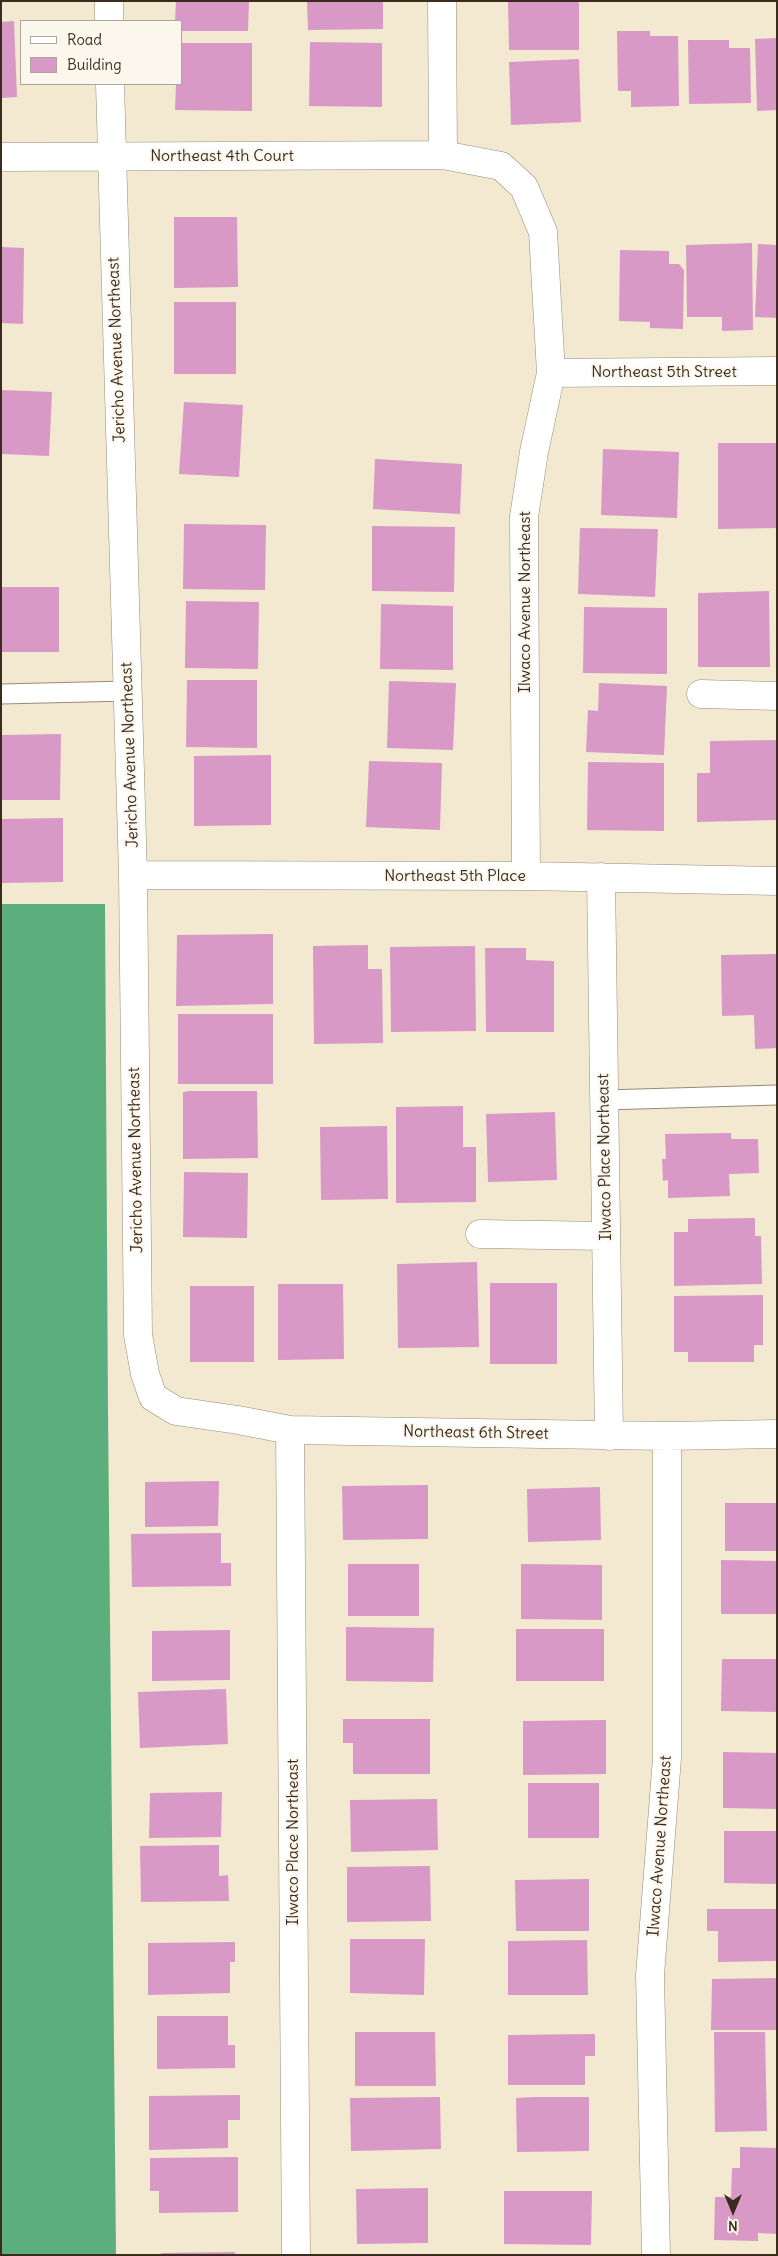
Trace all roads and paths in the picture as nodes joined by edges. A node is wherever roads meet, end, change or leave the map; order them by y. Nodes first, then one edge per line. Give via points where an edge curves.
1 (108, 1) edge
2 (442, 1) edge
3 (109, 20) edge
4 (110, 85) edge
5 (443, 155) junction
6 (111, 156) junction
7 (1, 157) edge
8 (777, 371) edge
9 (551, 373) junction
10 (128, 690) junction
11 (1, 694) edge
12 (701, 694) dead end
13 (777, 696) edge
14 (133, 874) junction
15 (526, 876) junction
16 (601, 877) junction
17 (777, 881) edge
18 (777, 1095) edge
19 (604, 1100) junction
20 (480, 1234) dead end
21 (606, 1236) junction
22 (176, 1411) joint
23 (290, 1430) junction
24 (777, 1434) edge
25 (610, 1436) junction
26 (667, 1436) junction
27 (296, 2255) edge
28 (656, 2255) edge

1 - 3 street
2 - 5 street
4 - 6 street, Jericho Avenue Northeast
5 - 6 street, Northeast 4th Court
5 - 9 street, Ilwaco Avenue Northeast via 501,166 524,188 543,232
6 - 7 street, Northeast 4th Court
6 - 10 street, Jericho Avenue Northeast
8 - 9 street, Northeast 5th Street
9 - 15 street, Ilwaco Avenue Northeast via 524,517
10 - 11 lane
10 - 14 street, Jericho Avenue Northeast
12 - 13 street
14 - 15 street, Northeast 5th Place
14 - 22 street, Jericho Avenue Northeast via 138,1335 153,1397
15 - 16 street, Northeast 5th Place
16 - 17 street, Northeast 5th Place
16 - 19 street, Ilwaco Place Northeast
18 - 19 lane
19 - 21 street, Ilwaco Place Northeast
20 - 21 street
21 - 25 street, Ilwaco Place Northeast
22 - 23 street, Northeast 6th Street
23 - 25 street, Northeast 6th Street
23 - 27 street, Ilwaco Place Northeast
24 - 26 street, Northeast 6th Street
25 - 26 street, Northeast 6th Street
26 - 28 street, Ilwaco Avenue Northeast via 667,1758 650,1975

